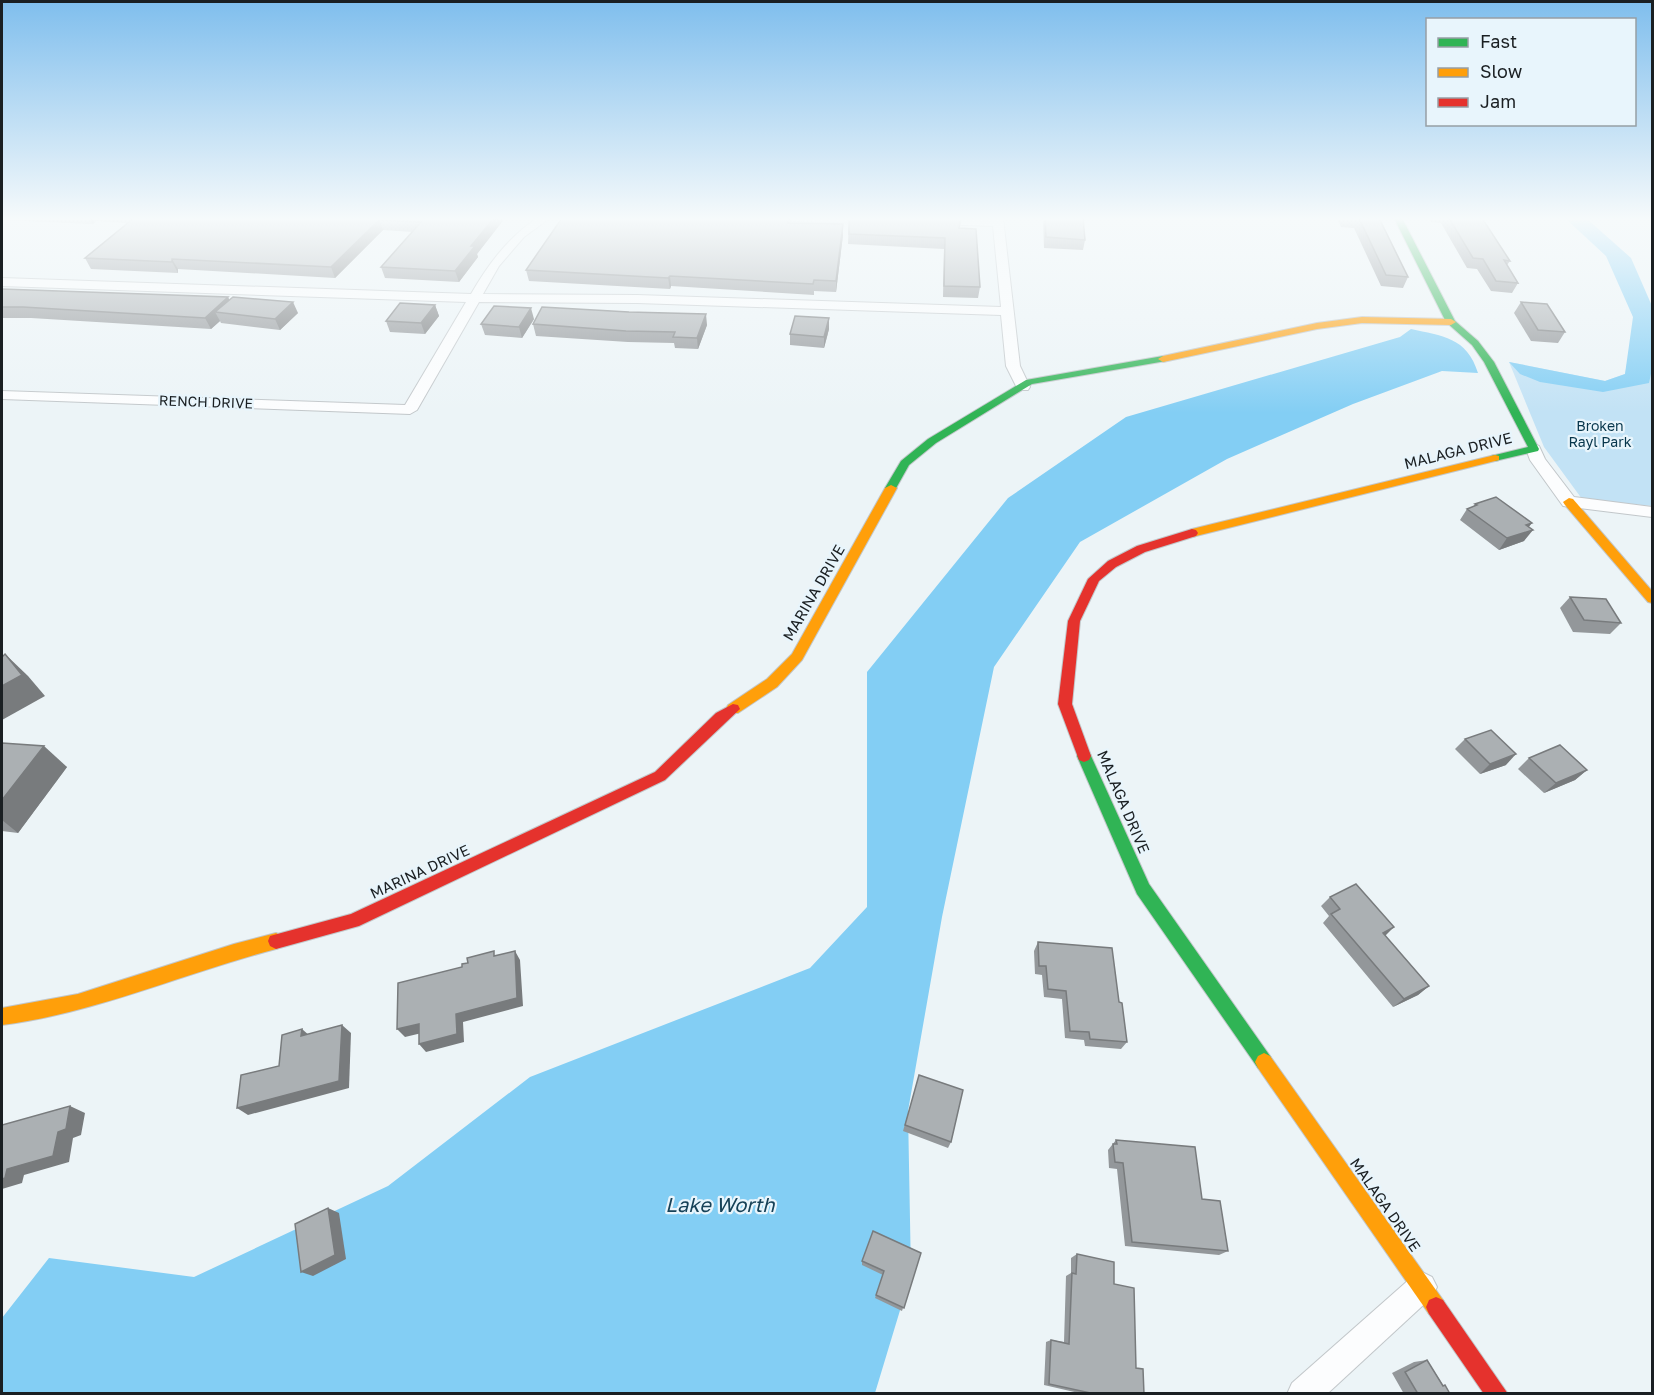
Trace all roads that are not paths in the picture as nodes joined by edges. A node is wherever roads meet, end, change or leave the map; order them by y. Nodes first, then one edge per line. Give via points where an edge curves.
1 (35, 283) edge
2 (485, 283) edge
3 (1004, 283) edge
4 (1429, 283) edge
5 (475, 298) junction
6 (1006, 311) junction
7 (1451, 322) junction
8 (1023, 387) junction
9 (2, 395) edge
10 (1534, 449) junction
11 (1569, 502) junction
12 (1653, 512) edge
13 (1653, 599) edge
14 (2, 1017) edge
15 (1422, 1287) junction
16 (1303, 1394) edge
17 (1497, 1394) edge

1 - 5 street
2 - 5 street
3 - 6 street
4 - 7 street
5 - 6 street via 637,298
5 - 9 street, RENCH DRIVE via 410,410
6 - 8 street via 1013,366
7 - 8 street, MARINA DRIVE via 1362,320 1317,326 1029,382
7 - 10 street via 1489,362
8 - 14 street, MARINA DRIVE via 932,441 905,463 797,657 772,683 721,717 660,776 353,921 234,952 78,1002
10 - 11 street
10 - 15 street, MALAGA DRIVE via 1236,521 1141,549 1094,579 1074,621 1065,704 1091,774 1143,889
11 - 12 street
11 - 13 street
15 - 16 street
15 - 17 street, MALAGA DRIVE

